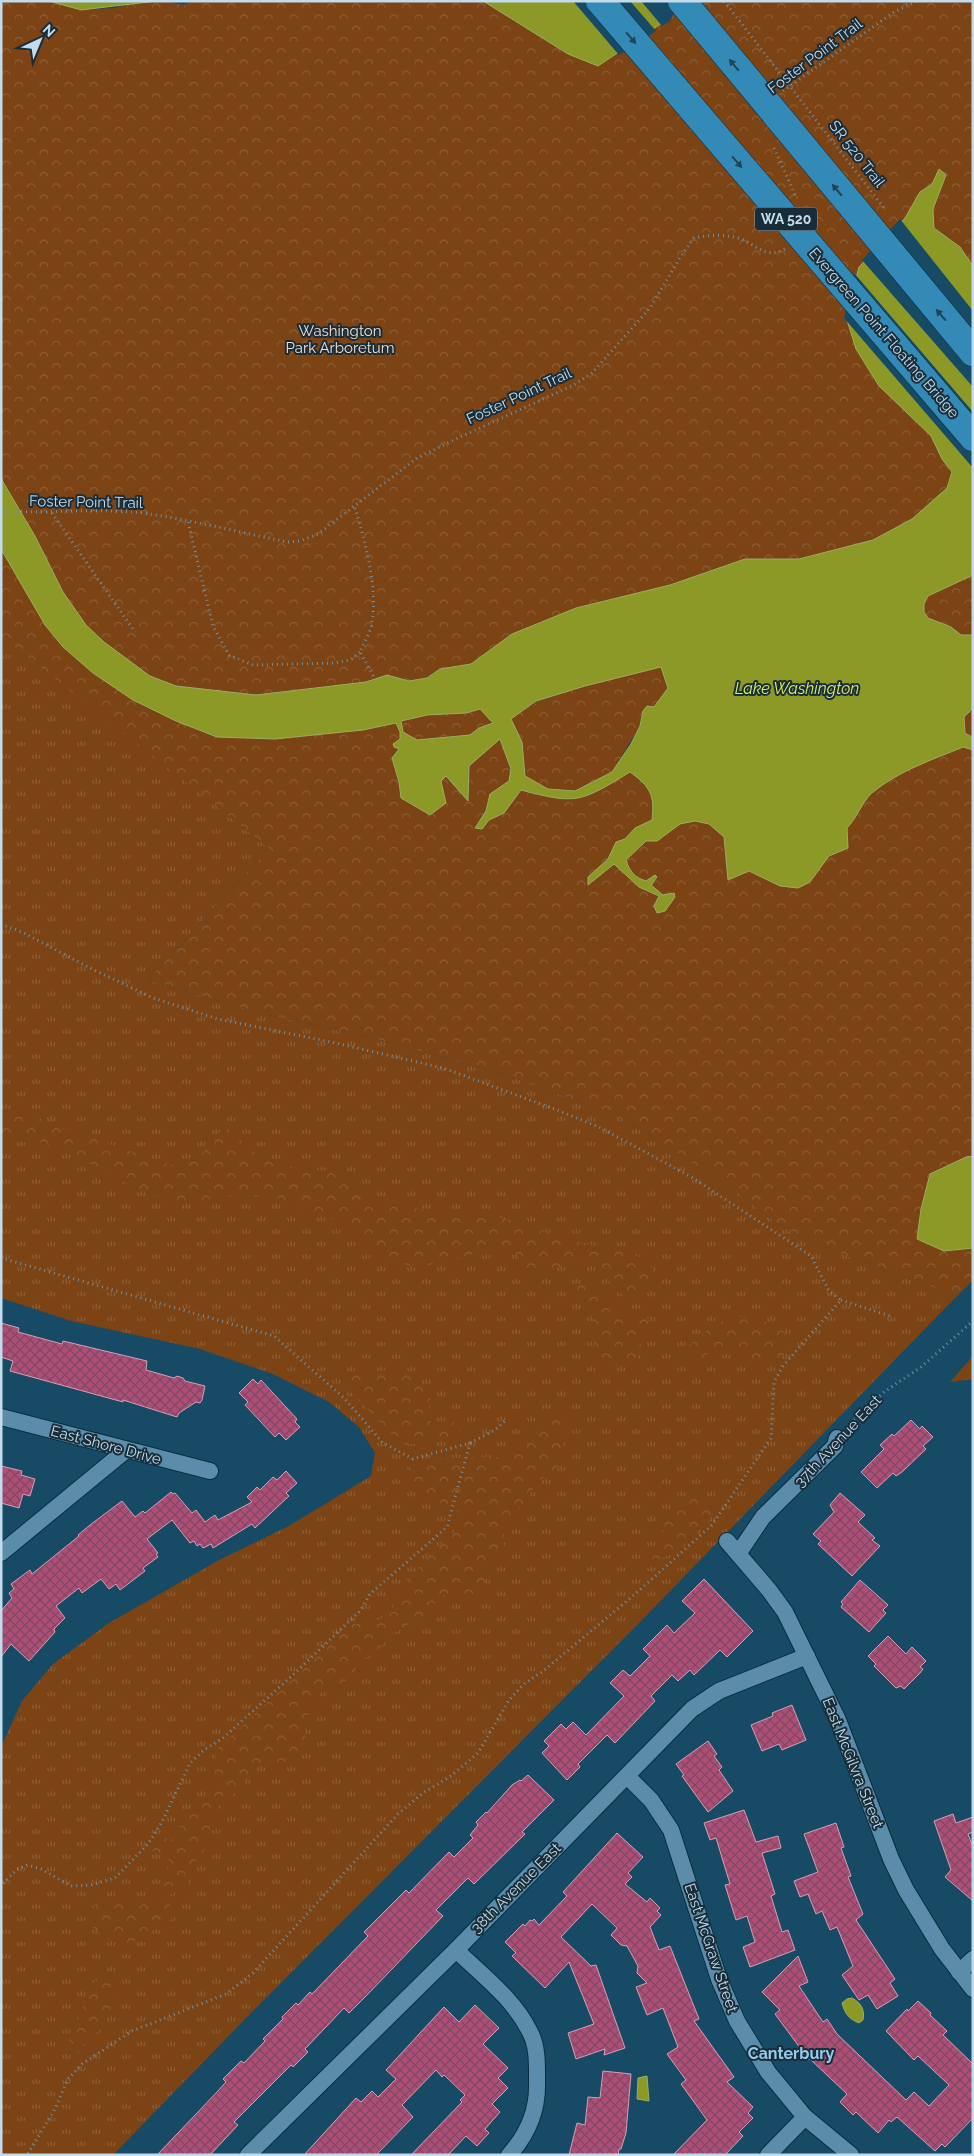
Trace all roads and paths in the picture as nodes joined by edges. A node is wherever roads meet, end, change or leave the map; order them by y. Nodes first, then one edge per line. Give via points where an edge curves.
1 (600, 1) edge
2 (682, 1) edge
3 (724, 1) edge
4 (917, 1) edge
5 (781, 93) dead end
6 (773, 146) dead end
7 (799, 206) dead end
8 (888, 212) dead end
9 (793, 245) dead end
10 (973, 352) edge
11 (973, 437) edge
12 (355, 508) junction
13 (1, 511) edge
14 (52, 512) junction
15 (188, 522) junction
16 (135, 632) dead end
17 (360, 652) junction
18 (375, 679) dead end
19 (1, 924) edge
20 (1, 1258) edge
21 (841, 1300) junction
22 (893, 1316) dead end
23 (973, 1321) edge
24 (1, 1417) edge
25 (506, 1420) dead end
26 (836, 1438) joint
27 (470, 1443) junction
28 (125, 1450) junction
29 (210, 1471) dead end
30 (727, 1541) dead end
31 (1, 1553) edge
32 (738, 1554) junction
33 (807, 1656) junction
34 (627, 1776) junction
35 (1, 1886) edge
36 (456, 1950) junction
37 (973, 1959) edge
38 (959, 1972) junction
39 (973, 1988) edge
40 (805, 2117) junction
41 (26, 2155) edge
42 (248, 2155) edge
43 (509, 2155) edge
44 (768, 2155) edge
45 (851, 2155) edge

1 -> 11 highway, Evergreen Point Floating Bridge / WA 520, bridge
10 -> 2 highway, bridge
3 - 8 path, SR 520 Trail, bridge
4 - 5 path, Foster Point Trail via 887,17
6 - 7 path
9 - 12 path, Foster Point Trail via 778,253 758,250 739,238 713,234 694,238 650,308 592,373 574,385 417,458
12 - 15 path, Foster Point Trail via 318,534 300,541 288,542
12 - 17 path via 364,535 375,601 372,625
13 - 14 path, Foster Point Trail
14 - 15 path, Foster Point Trail via 149,514
14 - 16 path
15 - 17 path via 213,626 229,656 252,664 334,663 350,660
17 - 18 path
19 - 21 path via 153,998 218,1019 443,1068 600,1128 693,1178 811,1256 829,1291
20 - 27 path via 274,1336 344,1398 383,1443 413,1459
21 - 22 path
21 - 41 path via 782,1366 774,1382 772,1438 712,1525 634,1595 525,1683 509,1700 478,1753 398,1814 253,1973 226,1994 132,2030 82,2064 68,2079 55,2109
23 - 26 path, 37th Avenue East via 920,1367 884,1392
24 - 28 street, East Shore Drive
25 - 27 path via 495,1430
26 - 32 street, 37th Avenue East via 835,1446 763,1517
27 - 35 path via 446,1527 370,1594 360,1611 294,1674 190,1763 148,1844 115,1878 71,1886 28,1865 17,1869
28 - 29 street, East Shore Drive
28 - 31 street
30 - 32 street, East McGilvra Street
32 - 33 street, East McGilvra Street via 779,1602
33 - 34 street, 38th Avenue East via 718,1691 692,1709
33 - 38 street, East McGilvra Street via 838,1720 891,1859 906,1890
34 - 36 street, 38th Avenue East
34 - 40 street, East McGraw Street via 651,1800 672,1830 719,1979 737,2021 768,2072
36 - 42 street, 38th Avenue East
36 - 43 street via 512,2004 531,2033 537,2059 538,2095 533,2119
37 - 38 street
38 - 39 street, East McGilvra Street
40 - 44 street
40 - 45 street, East McGraw Street

